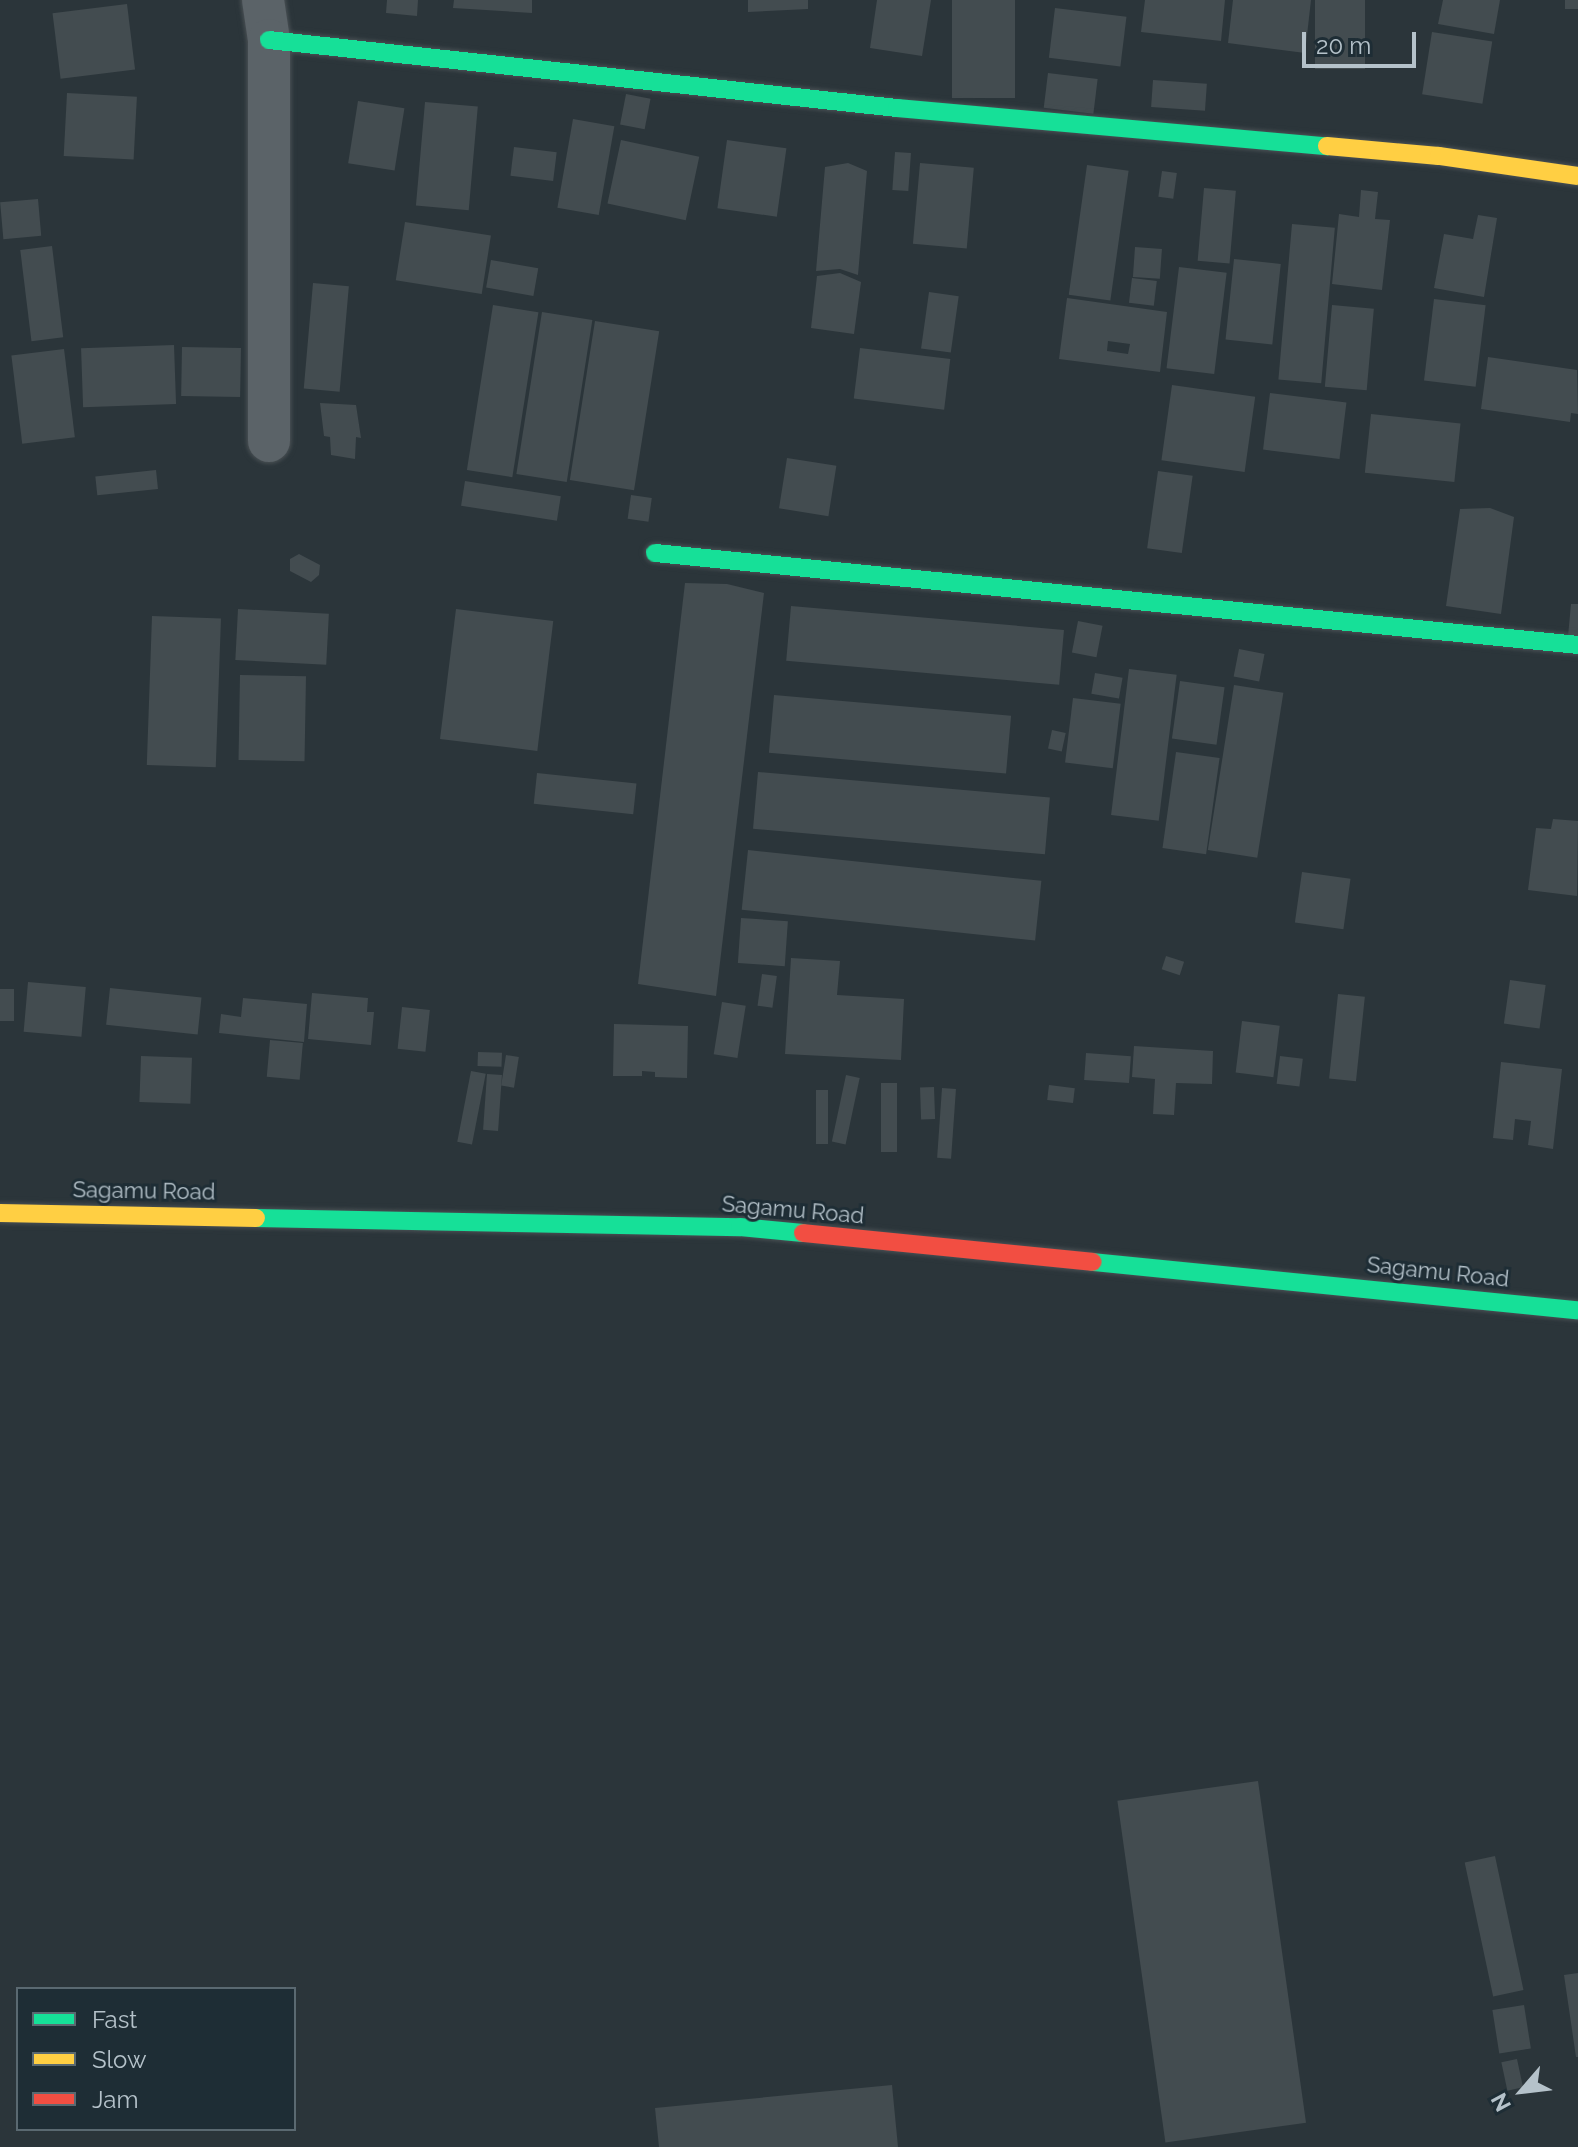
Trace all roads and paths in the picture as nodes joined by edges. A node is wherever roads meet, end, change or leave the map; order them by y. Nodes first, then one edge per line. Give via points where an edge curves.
1 (266, 20) edge
2 (1578, 176) edge
3 (269, 441) dead end
4 (655, 553) dead end
5 (1578, 645) edge
6 (0, 1213) edge
7 (1578, 1310) edge

1 - 2 main road via 897,108 1439,156
1 - 3 street
4 - 5 main road
6 - 7 main road, Sagamu Road via 740,1227

